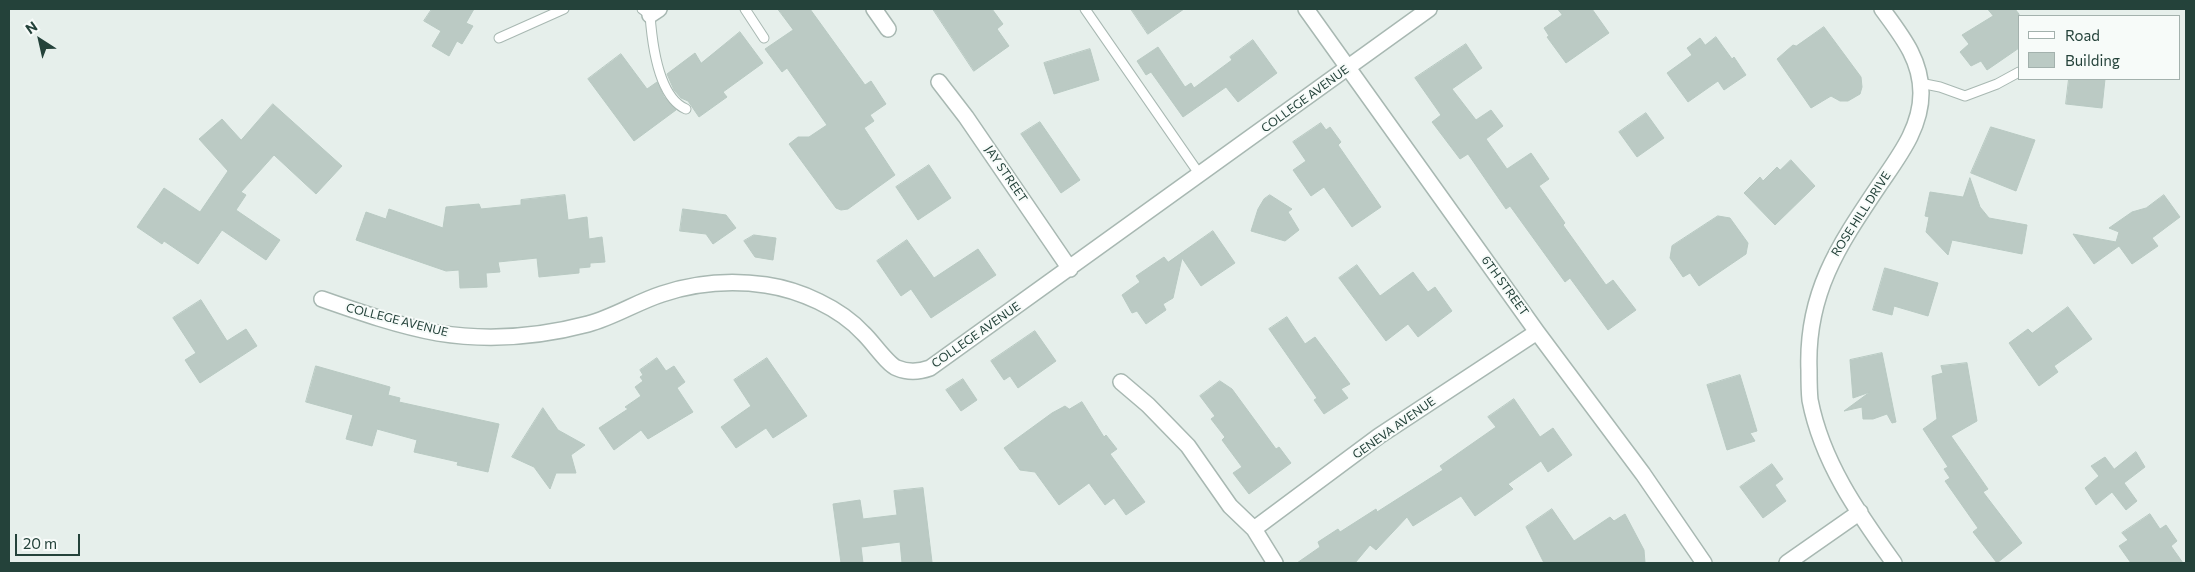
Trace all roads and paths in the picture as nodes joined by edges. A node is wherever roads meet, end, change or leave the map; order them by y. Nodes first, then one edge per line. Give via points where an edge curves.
1 (564, 9) edge
2 (745, 9) edge
3 (874, 9) edge
4 (1085, 9) edge
5 (1306, 9) edge
6 (1429, 9) edge
7 (1882, 9) edge
8 (651, 11) edge
9 (888, 30) dead end
10 (499, 38) dead end
11 (764, 38) dead end
12 (1347, 67) junction
13 (2018, 73) edge
14 (939, 82) dead end
15 (1920, 83) junction
16 (686, 109) dead end
17 (1200, 174) junction
18 (1070, 269) junction
19 (322, 299) dead end
20 (1537, 332) junction
21 (1121, 382) dead end
22 (1860, 512) junction
23 (1254, 529) junction
24 (1275, 563) edge
25 (1704, 563) edge
26 (1787, 563) edge
27 (1894, 563) edge

1 - 10 lane
2 - 11 lane
3 - 9 street
4 - 17 lane
5 - 12 street, 6TH STREET
6 - 12 street, COLLEGE AVENUE
7 - 15 street, ROSE HILL DRIVE via 1909,44
8 - 16 lane via 652,44 667,92 678,106
12 - 17 street, COLLEGE AVENUE
12 - 20 street, 6TH STREET
13 - 15 lane via 1965,96
14 - 18 street, JAY STREET
15 - 22 street, ROSE HILL DRIVE via 1918,118 1909,141 1847,232 1828,267 1815,303 1808,349 1810,399 1819,436 1834,472
17 - 18 street, COLLEGE AVENUE
18 - 19 street, COLLEGE AVENUE via 930,368 917,373 896,368 861,330 833,310 802,294 768,285 733,282 696,285 660,294 590,324 546,334 501,338 438,333
20 - 23 street, GENEVA AVENUE via 1379,436
20 - 25 street, 6TH STREET via 1643,474
21 - 23 street via 1188,446 1230,506
22 - 26 street
22 - 27 street
23 - 24 street

